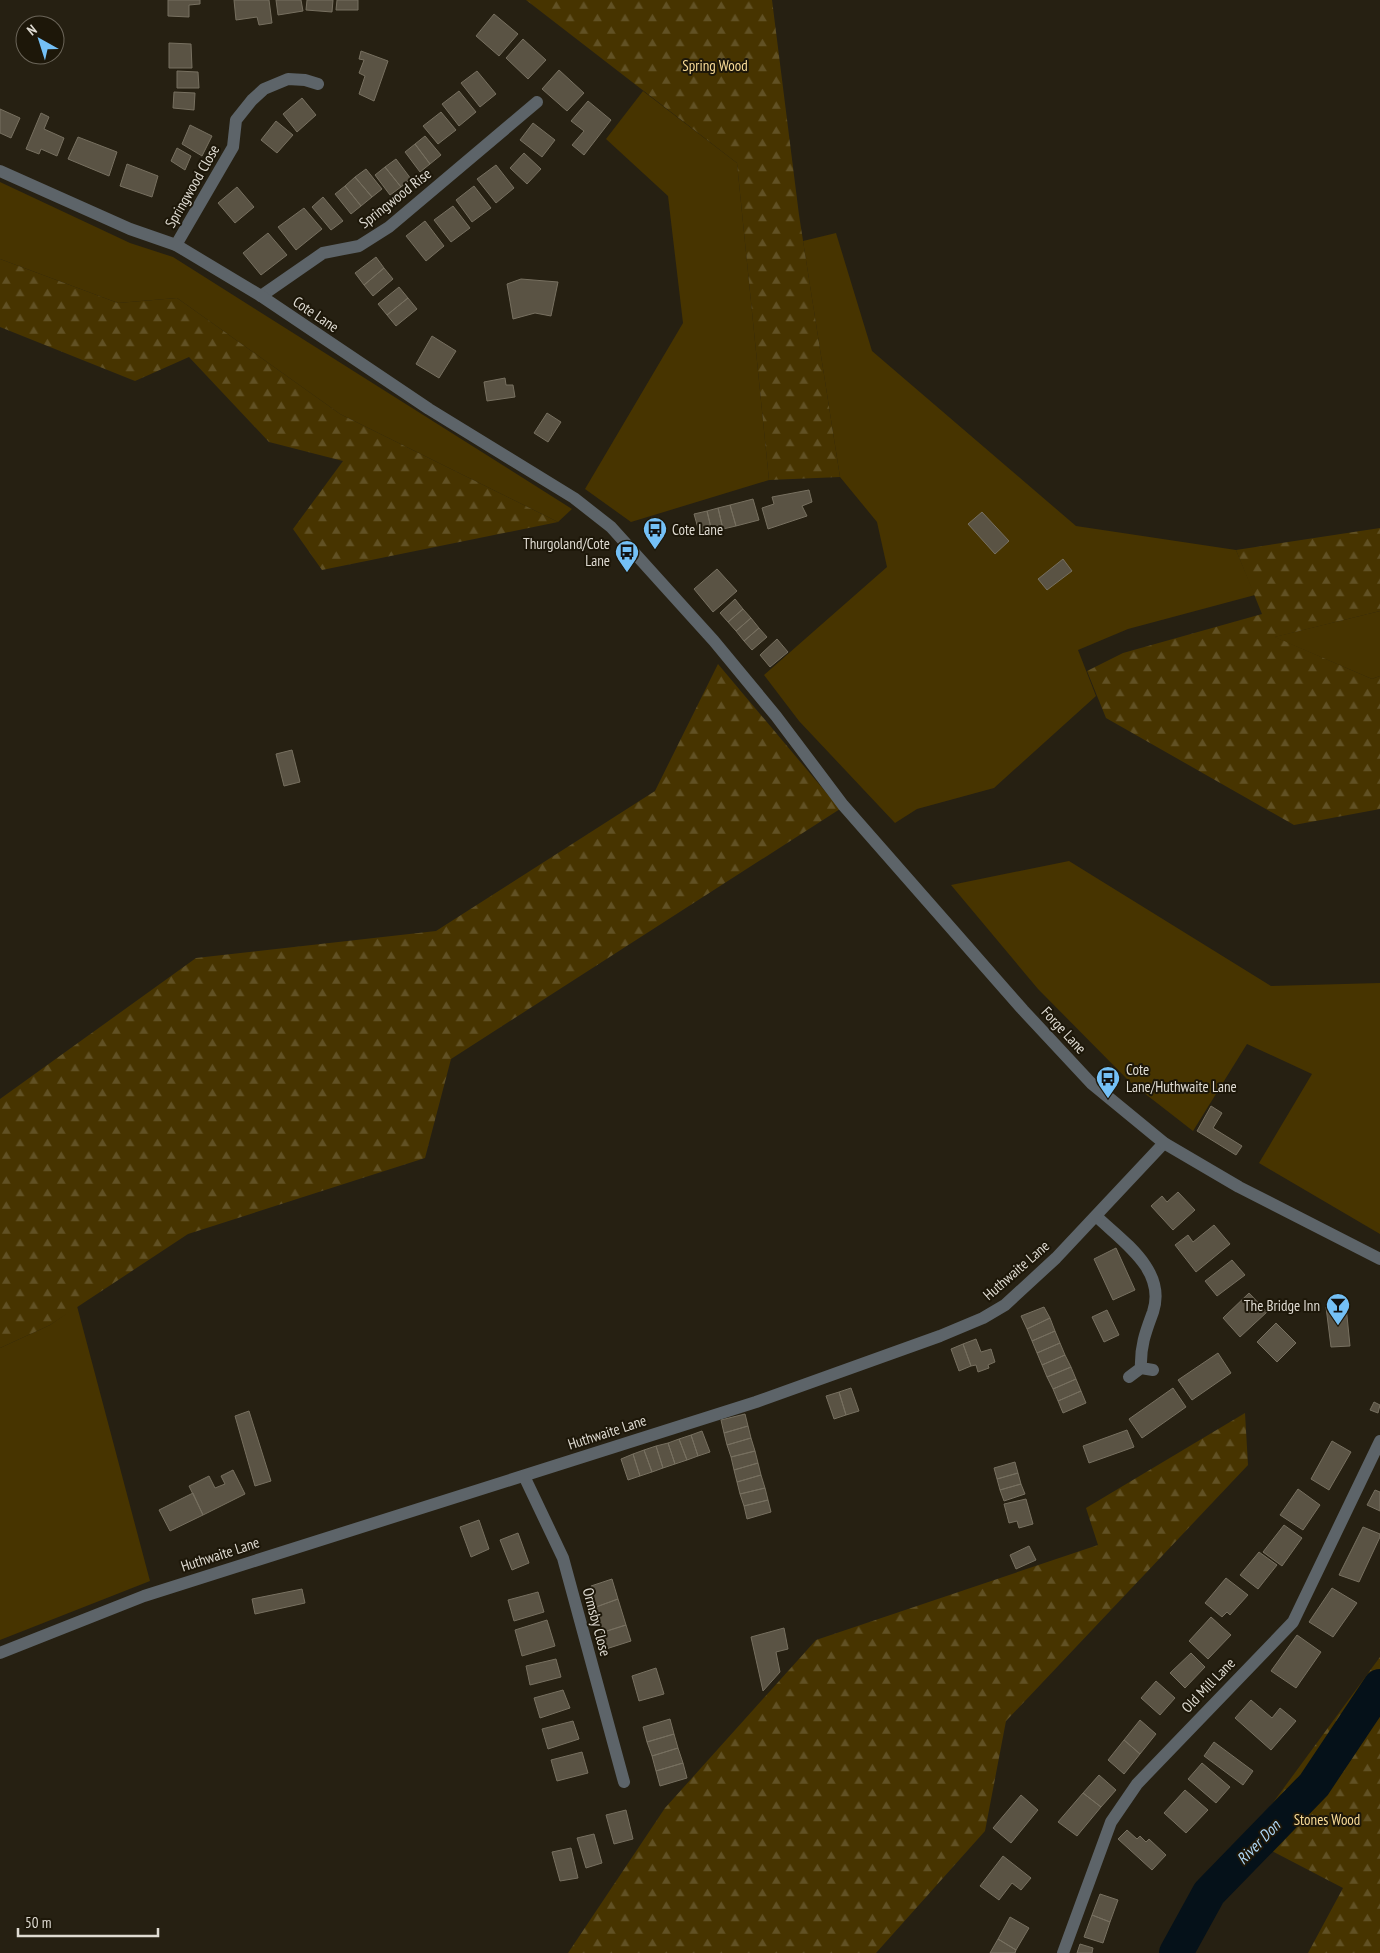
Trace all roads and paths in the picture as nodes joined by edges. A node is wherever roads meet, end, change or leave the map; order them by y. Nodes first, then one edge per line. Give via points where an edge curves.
1 (318, 84) dead end
2 (537, 102) dead end
3 (0, 171) edge
4 (176, 245) junction
5 (261, 296) junction
6 (830, 789) joint
7 (1164, 1143) junction
8 (1096, 1216) junction
9 (1380, 1259) edge
10 (1129, 1377) dead end
11 (1380, 1441) edge
12 (524, 1476) junction
13 (0, 1653) edge
14 (624, 1782) dead end
15 (1063, 1953) edge

1 - 4 street, Springwood Close via 288,80 264,89 252,100 236,120 233,147
2 - 5 street, Springwood Rise via 389,227 359,246 322,253
3 - 4 street, Cote Lane via 130,229
4 - 5 street, Cote Lane
5 - 6 street, Cote Lane via 429,409 574,498 611,528 714,641 776,716
6 - 7 street, Forge Lane via 1091,1083
7 - 8 street, Huthwaite Lane
7 - 9 street, Forge Lane via 1239,1187
8 - 10 street via 1154,1276 1156,1298 1141,1344 1147,1369
8 - 12 street, Huthwaite Lane via 1005,1305 983,1318 756,1402
11 - 15 street, Old Mill Lane via 1293,1622 1137,1784 1111,1822
12 - 13 street, Huthwaite Lane via 144,1596
12 - 14 street, Ormsby Close via 563,1558

